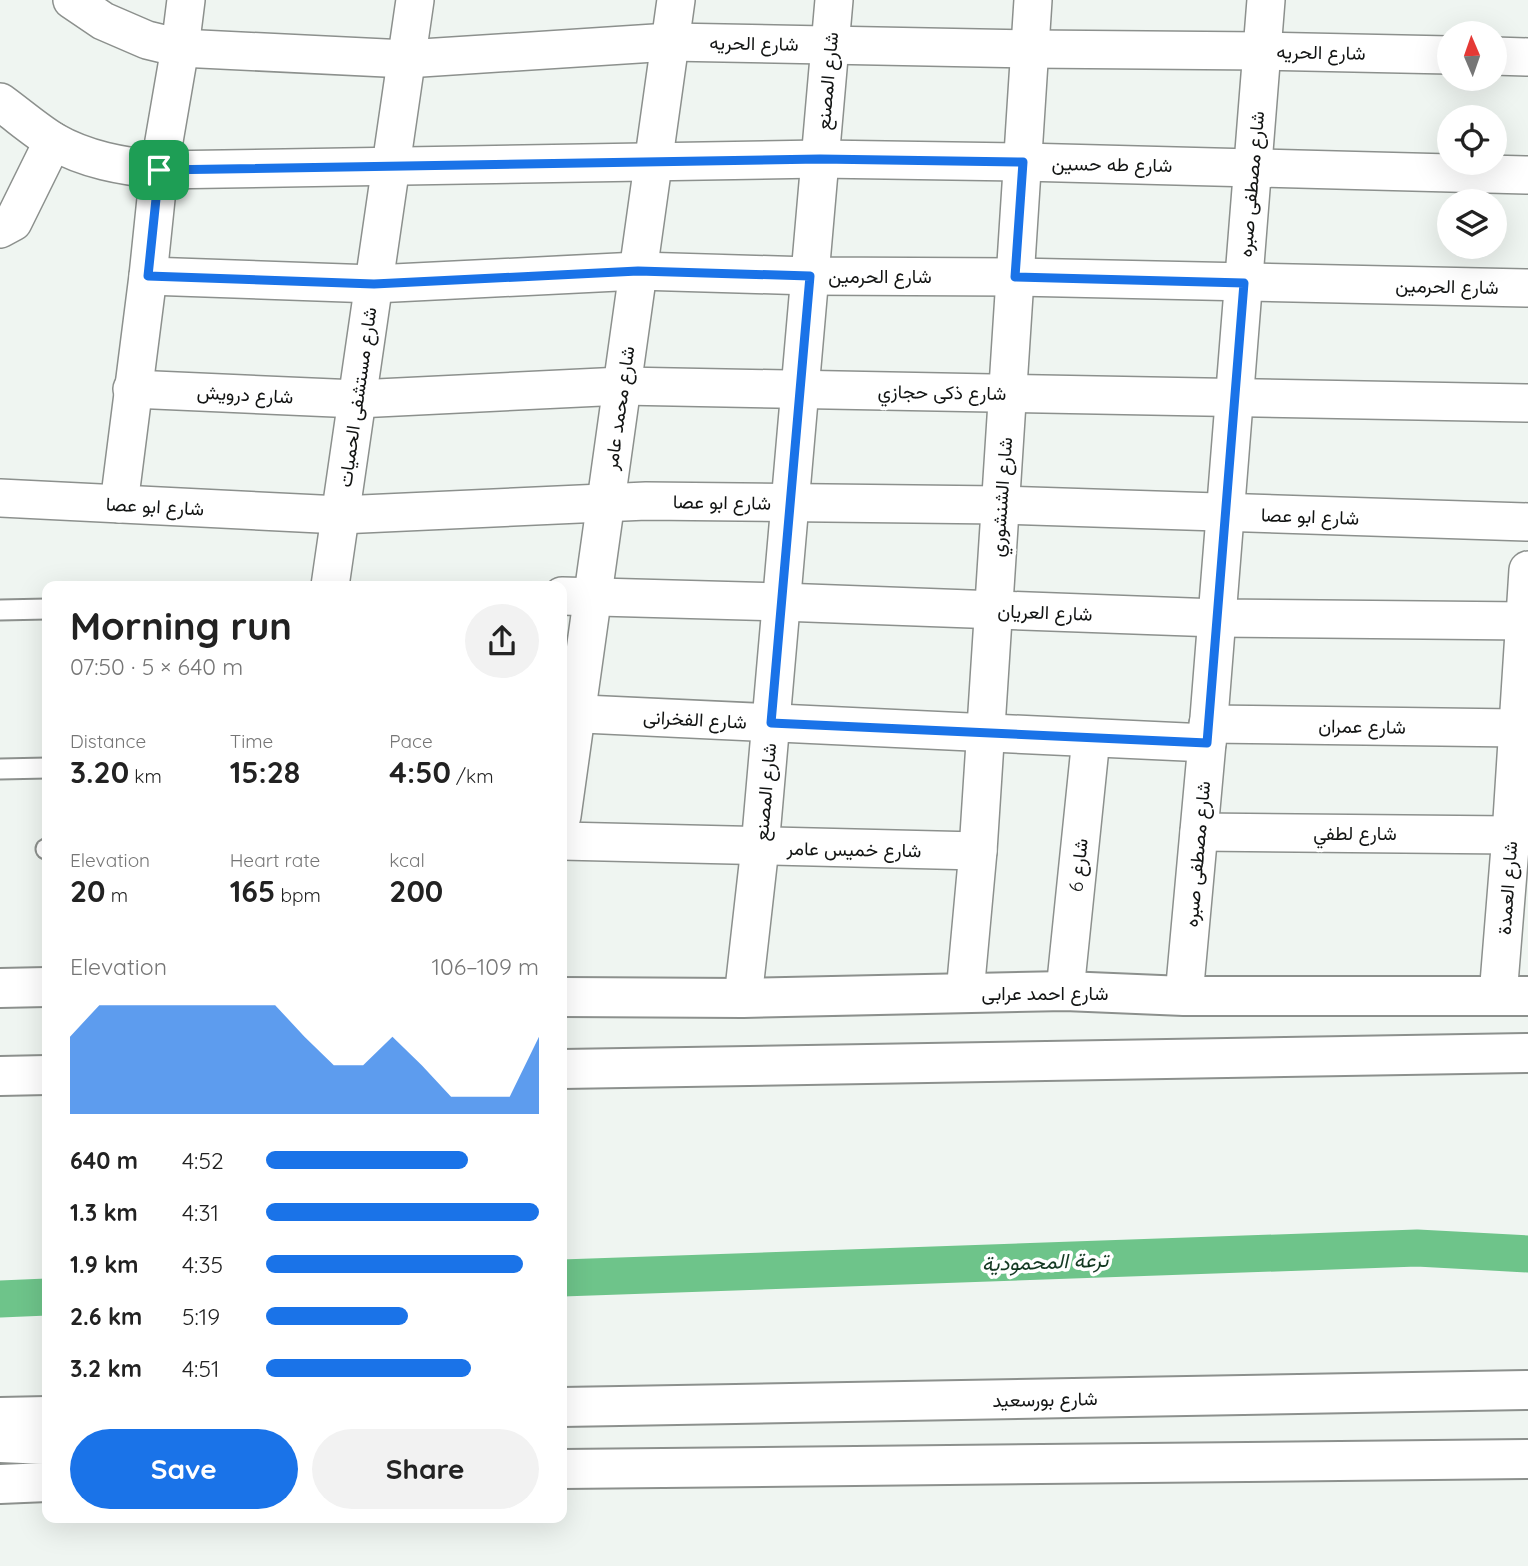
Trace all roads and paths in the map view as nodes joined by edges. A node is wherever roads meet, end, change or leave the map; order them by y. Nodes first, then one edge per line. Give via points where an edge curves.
1 (72, 0) edge
2 (186, 0) edge
3 (415, 0) edge
4 (676, 0) edge
5 (834, 0) edge
6 (1033, 0) edge
7 (1266, 0) edge
8 (670, 42) junction
9 (830, 44) junction
10 (180, 48) junction
11 (1030, 49) junction
12 (1262, 51) junction
13 (1437, 55) edge
14 (1507, 56) edge
15 (1528, 57) edge
16 (406, 59) junction
17 (0, 102) edge
18 (53, 141) junction
19 (820, 159) junction
20 (653, 162) junction
21 (1023, 162) junction
22 (391, 166) junction
23 (1253, 168) junction
24 (159, 170) junction
25 (1528, 175) edge
26 (0, 229) edge
27 (638, 271) junction
28 (148, 276) junction
29 (810, 276) junction
30 (1015, 277) junction
31 (1244, 283) junction
32 (374, 284) junction
33 (1528, 288) edge
34 (622, 386) junction
35 (132, 389) junction
36 (800, 389) junction
37 (1007, 393) junction
38 (1235, 397) junction
39 (357, 400) junction
40 (1528, 403) edge
41 (0, 498) edge
42 (606, 502) junction
43 (790, 503) junction
44 (119, 504) junction
45 (1000, 505) junction
46 (1225, 513) junction
47 (340, 515) junction
48 (1528, 522) edge
49 (1528, 570) edge
50 (331, 581) edge
51 (577, 597) edge
52 (781, 602) junction
53 (42, 609) edge
54 (0, 610) edge
55 (993, 610) junction
56 (1217, 618) junction
57 (1526, 621) edge
58 (569, 713) edge
59 (771, 723) junction
60 (1517, 728) junction
61 (985, 733) junction
62 (1208, 734) junction
63 (1091, 738) junction
64 (567, 742) edge
65 (42, 768) edge
66 (0, 769) edge
67 (1199, 832) junction
68 (1511, 835) junction
69 (567, 841) edge
70 (760, 847) junction
71 (978, 851) junction
72 (42, 987) edge
73 (0, 988) edge
74 (1065, 991) junction
75 (965, 993) junction
76 (1184, 996) junction
77 (1513, 996) edge
78 (567, 997) edge
79 (743, 998) junction
80 (1528, 1053) edge
81 (567, 1069) edge
82 (42, 1075) edge
83 (0, 1076) edge
84 (1528, 1390) edge
85 (567, 1407) edge
86 (42, 1416) edge
87 (0, 1417) edge
88 (0, 1443) edge
89 (42, 1445) edge
90 (1528, 1459) edge
91 (567, 1469) edge
92 (42, 1482) edge
93 (0, 1484) edge

1 - 10 street, شارع الحريه via 103,22
2 - 10 street
3 - 16 street, شارع مستشفى الحميات
4 - 8 street, شارع محمد عامر
5 - 9 street, شارع المصنع
6 - 11 street, شارع الشنشوري
7 - 12 street, شارع مصطفى صبره
8 - 9 street, شارع الحريه
8 - 16 street, شارع الحريه
8 - 20 street, شارع محمد عامر
9 - 11 street, شارع الحريه
9 - 19 street, شارع المصنع
10 - 16 street, شارع الحريه
10 - 24 street
11 - 12 street, شارع الحريه
11 - 21 street, شارع الشنشوري
12 - 13 street, شارع الحريه
12 - 23 street, شارع مصطفى صبره
14 - 15 street
16 - 22 street, شارع مستشفى الحميات
17 - 18 street, شارع طه حسين
18 - 24 street, شارع طه حسين via 117,165
18 - 26 street via 13,222
19 - 20 street, شارع طه حسين
19 - 21 street, شارع طه حسين
19 - 29 street, شارع المصنع
20 - 22 street, شارع طه حسين
20 - 27 street, شارع محمد عامر
21 - 23 street, شارع طه حسين
21 - 30 street, شارع الشنشوري
22 - 24 street, شارع طه حسين
22 - 32 street, شارع مستشفى الحميات
23 - 25 street, شارع طه حسين
23 - 31 street, شارع مصطفى صبره
24 - 28 street
27 - 29 street, شارع الحرمين
27 - 32 street, شارع الحرمين
27 - 34 street, شارع محمد عامر
28 - 32 street, شارع الحرمين
28 - 35 street
29 - 30 street, شارع الحرمين
29 - 36 street, شارع المصنع
30 - 31 street, شارع الحرمين
30 - 37 street, شارع الشنشوري
31 - 33 street, شارع الحرمين
31 - 38 street, شارع مصطفى صبره
32 - 39 street, شارع مستشفى الحميات
34 - 36 street, شارع ذكى حجازي
34 - 39 street, شارع ذكى حجازي
34 - 42 street, شارع محمد عامر
35 - 39 street, شارع درويش
35 - 44 street
36 - 37 street, شارع ذكى حجازي
36 - 43 street, شارع المصنع
37 - 38 street, شارع ذكى حجازي
37 - 45 street, شارع الشنشوري
38 - 40 street, شارع ذكى حجازي
38 - 46 street, شارع مصطفى صبره
39 - 47 street, شارع مستشفى الحميات
41 - 44 street, شارع ابو عصا
42 - 43 street, شارع ابو عصا
42 - 47 street, شارع ابو عصا
42 - 51 street, شارع محمد عامر
43 - 45 street, شارع ابو عصا
43 - 52 street, شارع المصنع
44 - 47 street, شارع ابو عصا
45 - 46 street, شارع ابو عصا
45 - 55 street, شارع الشنشوري
46 - 48 street, شارع ابو عصا
46 - 56 street, شارع مصطفى صبره
47 - 50 street, شارع مستشفى الحميات
49 - 57 street, شارع العمدة
51 - 52 street, شارع العريان
51 - 58 street, شارع محمد عامر
52 - 55 street, شارع العريان
52 - 59 street, شارع المصنع
53 - 54 lane
55 - 56 street, شارع العريان
55 - 61 street, شارع الشنشوري
56 - 57 street, شارع العريان
56 - 62 street, شارع مصطفى صبره
57 - 60 street, شارع العمدة
58 - 59 street, شارع الفخرانى
58 - 64 street, شارع محمد عامر
59 - 61 street, شارع الفخرانى
59 - 70 street, شارع المصنع
60 - 62 street, شارع عمران
60 - 68 street, شارع العمدة
61 - 63 street, شارع الفخرانى
61 - 71 street, شارع الشنشوري
62 - 63 street, شارع الفخرانى
62 - 67 street, شارع مصطفى صبره
63 - 74 street, شارع 6
65 - 66 lane
67 - 68 street, شارع لطفي
67 - 76 street, شارع مصطفى صبره
68 - 77 street, شارع العمدة
69 - 70 street, شارع خميس عامر
70 - 71 street, شارع خميس عامر
70 - 79 street, شارع المصنع
71 - 75 street, شارع الشنشوري
72 - 73 main road
74 - 75 main road, شارع احمد عرابى
74 - 76 main road, شارع احمد عرابى
75 - 79 main road, شارع احمد عرابى
76 - 77 main road, شارع احمد عرابى
78 - 79 main road, شارع احمد عرابى
80 - 81 main road
82 - 83 main road
84 - 85 main road, شارع بورسعيد
86 - 87 main road
88 - 89 main road
90 - 91 main road
92 - 93 main road

